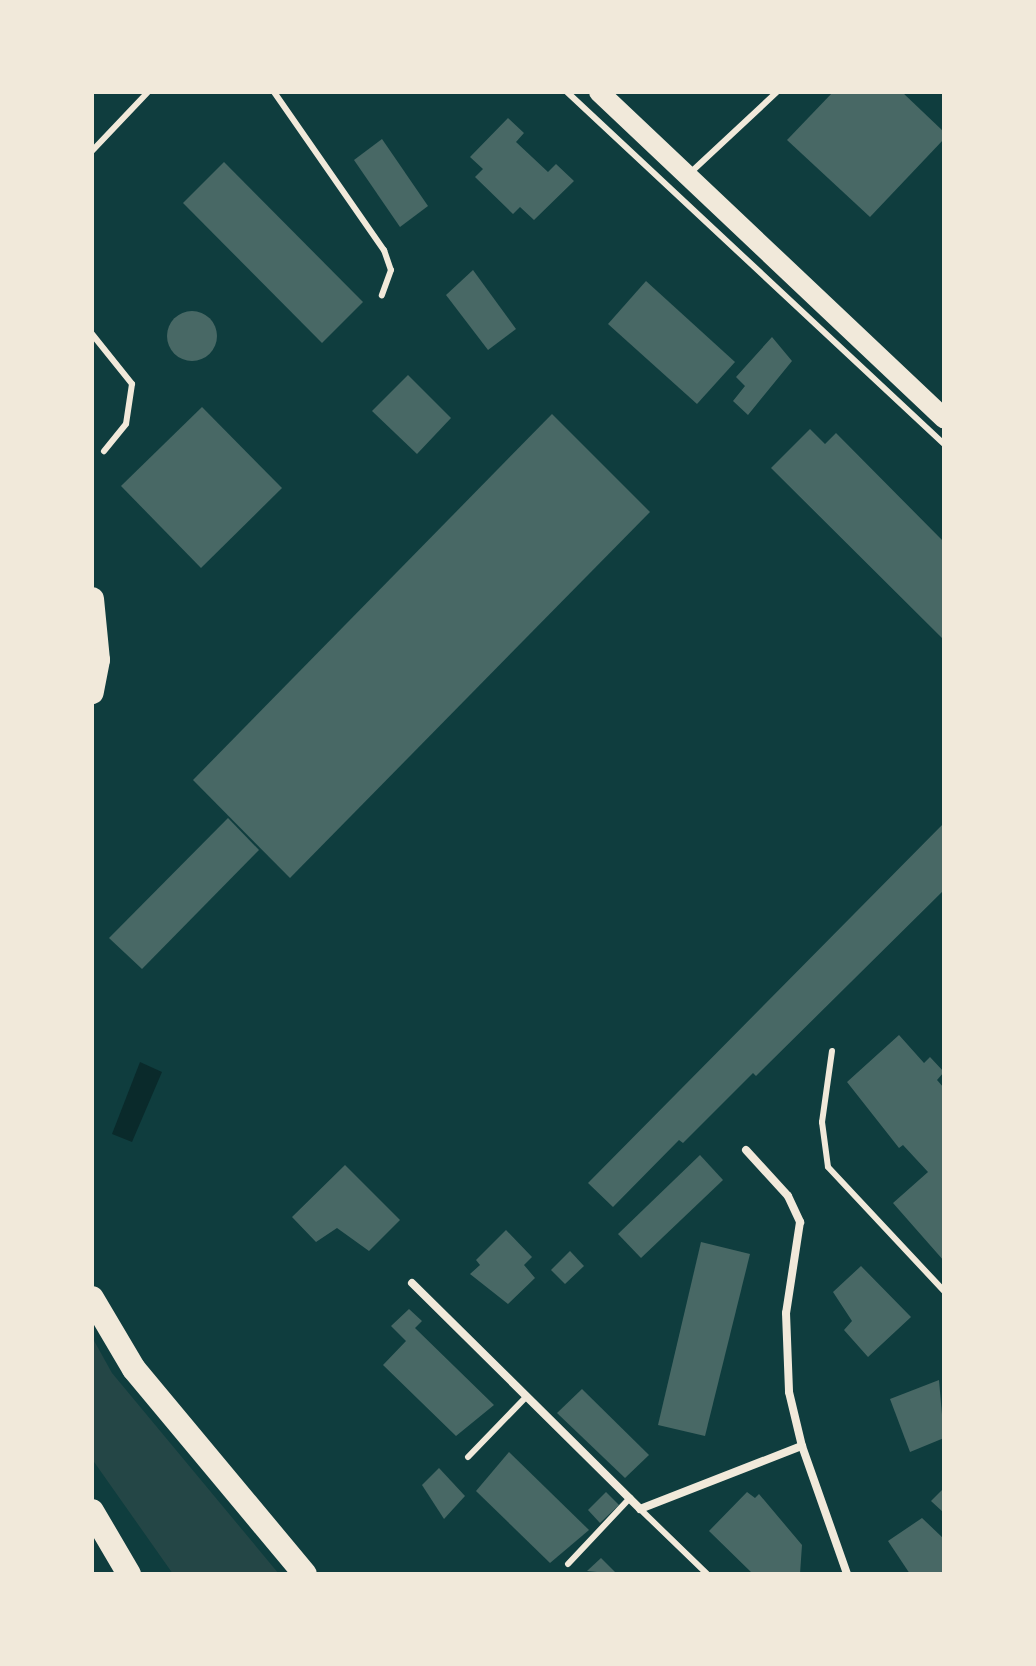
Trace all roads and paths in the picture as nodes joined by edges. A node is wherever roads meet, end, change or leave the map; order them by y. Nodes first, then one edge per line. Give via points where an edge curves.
1 (148, 92) edge
2 (274, 92) edge
3 (567, 92) edge
4 (599, 92) edge
5 (777, 92) edge
6 (92, 151) edge
7 (689, 174) junction
8 (382, 295) dead end
9 (92, 334) edge
10 (944, 418) edge
11 (944, 444) edge
12 (104, 451) dead end
13 (92, 599) edge
14 (92, 692) edge
15 (832, 1051) dead end
16 (746, 1150) dead end
17 (412, 1283) dead end
18 (944, 1291) edge
19 (92, 1298) edge
20 (526, 1397) junction
21 (802, 1446) junction
22 (468, 1457) dead end
23 (630, 1498) junction
24 (640, 1509) junction
25 (92, 1511) edge
26 (568, 1564) dead end
27 (129, 1574) edge
28 (305, 1574) edge
29 (707, 1574) edge
30 (847, 1574) edge

1 - 6 lane
2 - 8 lane via 384,250 391,270
3 - 11 lane
4 - 7 main road
5 - 7 lane
7 - 10 main road
9 - 12 lane via 132,384 126,424
13 - 14 highway via 98,660
15 - 18 lane via 822,1134 828,1167
16 - 21 street via 788,1196 800,1222 786,1313 789,1392
17 - 20 street
19 - 28 highway via 134,1369
20 - 22 lane
20 - 23 street
21 - 24 street
21 - 30 street
23 - 24 street
23 - 26 lane
24 - 29 lane
25 - 27 highway

